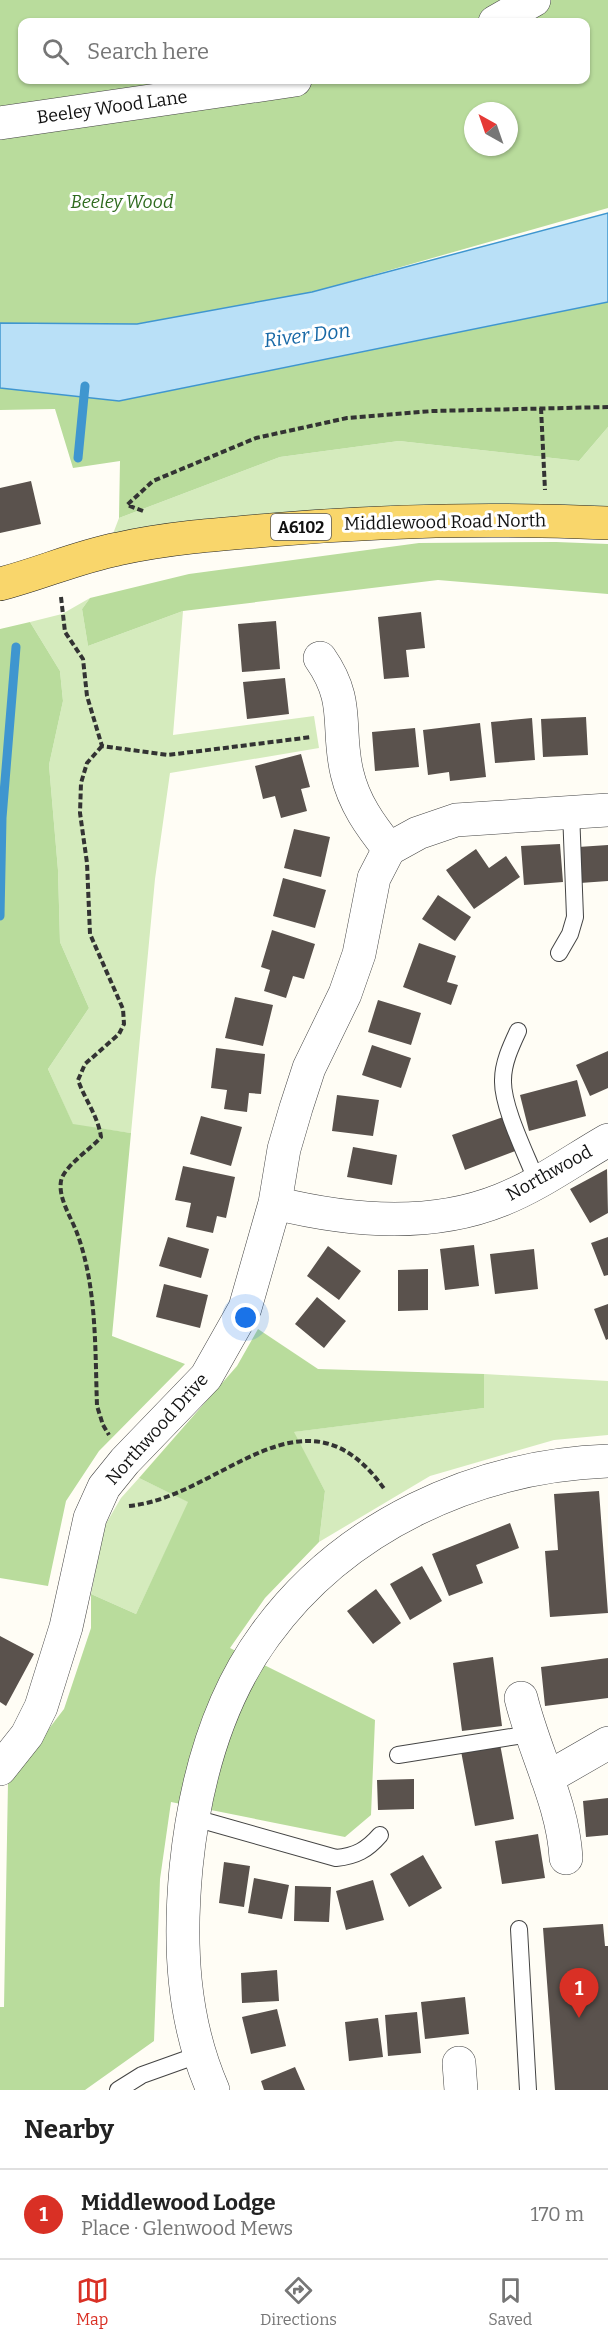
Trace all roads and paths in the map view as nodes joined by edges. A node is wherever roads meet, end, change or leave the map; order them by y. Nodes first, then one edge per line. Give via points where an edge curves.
1 (534, 0) edge
2 (502, 18) edge
3 (268, 84) edge
4 (0, 123) edge
5 (608, 406) edge
6 (541, 408) junction
7 (547, 520) junction
8 (608, 523) edge
9 (162, 541) junction
10 (56, 566) junction
11 (0, 584) edge
12 (320, 658) dead end
13 (343, 733) junction
14 (102, 746) junction
15 (608, 810) edge
16 (571, 811) junction
17 (389, 849) junction
18 (559, 952) dead end
19 (518, 1031) dead end
20 (608, 1140) edge
21 (537, 1182) junction
22 (275, 1203) junction
23 (126, 1461) junction
24 (608, 1461) edge
25 (95, 1504) junction
26 (402, 1515) junction
27 (521, 1698) dead end
28 (530, 1734) junction
29 (608, 1743) edge
30 (398, 1755) dead end
31 (0, 1769) edge
32 (547, 1778) junction
33 (191, 1817) junction
34 (381, 1835) dead end
35 (566, 1858) dead end
36 (519, 1929) dead end
37 (198, 2055) junction
38 (118, 2090) edge
39 (213, 2090) edge
40 (528, 2090) edge

1 - 2 street
3 - 4 street, Beeley Wood Lane
5 - 6 path
6 - 7 path
6 - 9 path via 347,418 256,438 153,482 127,505 154,515
7 - 8 main road, Middlewood Road North / A6102
7 - 9 main road, Middlewood Road North / A6102 via 363,522
9 - 10 main road, Middlewood Road North / A6102
10 - 11 main road, Middlewood Road North / A6102
10 - 14 path via 64,632 83,659 87,696
12 - 13 street via 340,697
13 - 14 path via 168,755
13 - 17 street via 346,771 356,802
14 - 23 path via 87,763 81,783 80,813 90,934 123,1009 124,1024 119,1034 85,1064 78,1080 99,1123 101,1137 69,1167 62,1179 61,1193 78,1236 90,1289 98,1406 103,1425
15 - 16 street
16 - 17 street via 456,820 418,833
16 - 18 lane via 575,916
17 - 22 street, Northwood Drive via 374,878 359,954 345,994 309,1068 296,1108
19 - 21 lane via 506,1060 504,1095
20 - 21 street, Northwood
21 - 22 street, Northwood via 500,1201 411,1218 367,1220
22 - 23 street, Northwood Drive via 245,1308 206,1377
23 - 25 street, Northwood Drive
24 - 26 street via 494,1478 451,1492
25 - 26 path via 130,1506 154,1502 259,1452 296,1441 333,1444 361,1460
25 - 31 street, Northwood Drive via 66,1627 41,1707 27,1735
26 - 33 street via 333,1564 295,1599 264,1636 220,1719
27 - 28 street
28 - 30 lane
28 - 32 street
29 - 32 street
32 - 35 street via 565,1839
33 - 34 lane via 336,1858 354,1856
33 - 37 street via 183,1900 183,1973
36 - 40 lane
37 - 38 lane via 142,2075
37 - 39 street

